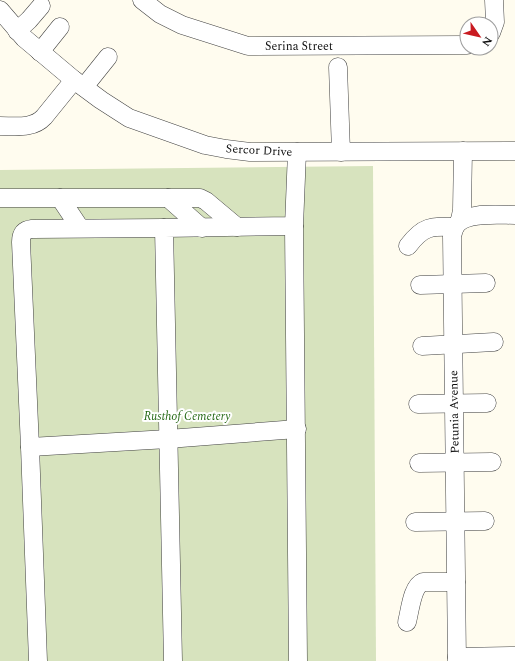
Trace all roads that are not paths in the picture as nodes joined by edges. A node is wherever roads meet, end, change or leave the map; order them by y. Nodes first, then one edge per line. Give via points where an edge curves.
1 (142, 0) edge
2 (494, 0) edge
3 (41, 6) dead end
4 (0, 10) edge
5 (495, 16) edge
6 (60, 27) dead end
7 (17, 31) junction
8 (459, 45) edge
9 (40, 52) junction
10 (108, 57) dead end
11 (338, 67) dead end
12 (79, 84) junction
13 (0, 126) edge
14 (463, 151) junction
15 (515, 151) edge
16 (297, 152) junction
17 (341, 152) junction
18 (0, 198) edge
19 (60, 198) junction
20 (168, 198) junction
21 (515, 215) edge
22 (458, 224) junction
23 (294, 226) junction
24 (237, 227) junction
25 (80, 228) junction
26 (164, 228) junction
27 (202, 228) junction
28 (408, 246) dead end
29 (486, 283) dead end
30 (452, 284) junction
31 (420, 285) dead end
32 (494, 342) dead end
33 (453, 344) junction
34 (422, 346) dead end
35 (487, 403) dead end
36 (418, 404) dead end
37 (454, 404) junction
38 (297, 429) junction
39 (168, 439) junction
40 (30, 447) junction
41 (492, 462) dead end
42 (419, 463) dead end
43 (454, 463) junction
44 (455, 521) junction
45 (484, 521) dead end
46 (415, 522) dead end
47 (456, 582) junction
48 (407, 622) dead end
49 (515, 656) edge
50 (457, 659) edge
51 (38, 661) edge
52 (173, 661) edge
53 (298, 661) edge

1 - 8 street, Serina Street via 160,14 182,25 248,46
2 - 5 street
3 - 7 street
4 - 7 street, Sercor Drive
6 - 9 street
7 - 9 street, Sercor Drive
9 - 12 street, Sercor Drive
10 - 12 street
11 - 17 street
12 - 13 street via 36,124
12 - 16 street, Sercor Drive via 129,118 206,145 250,152
14 - 15 street, Sercor Drive
14 - 17 street, Sercor Drive
14 - 22 street, Petunia Avenue via 462,210
16 - 17 street, Sercor Drive
16 - 23 street
18 - 19 street
19 - 20 street
19 - 25 street
20 - 24 street via 203,199
20 - 27 street
21 - 22 street via 474,216
22 - 28 street via 428,228 420,232
22 - 30 street, Petunia Avenue via 452,236
23 - 24 street
23 - 38 street
24 - 27 street
25 - 26 street
25 - 40 street via 32,229 24,232 21,237
26 - 27 street
26 - 39 street
29 - 30 street
30 - 31 street
30 - 33 street, Petunia Avenue
32 - 33 street
33 - 34 street
33 - 37 street, Petunia Avenue
35 - 37 street
36 - 37 street
37 - 43 street, Petunia Avenue
38 - 39 street
38 - 53 street
39 - 40 street
39 - 52 street
40 - 51 street
41 - 43 street
42 - 43 street
43 - 44 street, Petunia Avenue
44 - 45 street
44 - 46 street
44 - 47 street, Petunia Avenue
47 - 48 street via 420,583 414,592
47 - 50 street, Petunia Avenue
49 - 50 street

